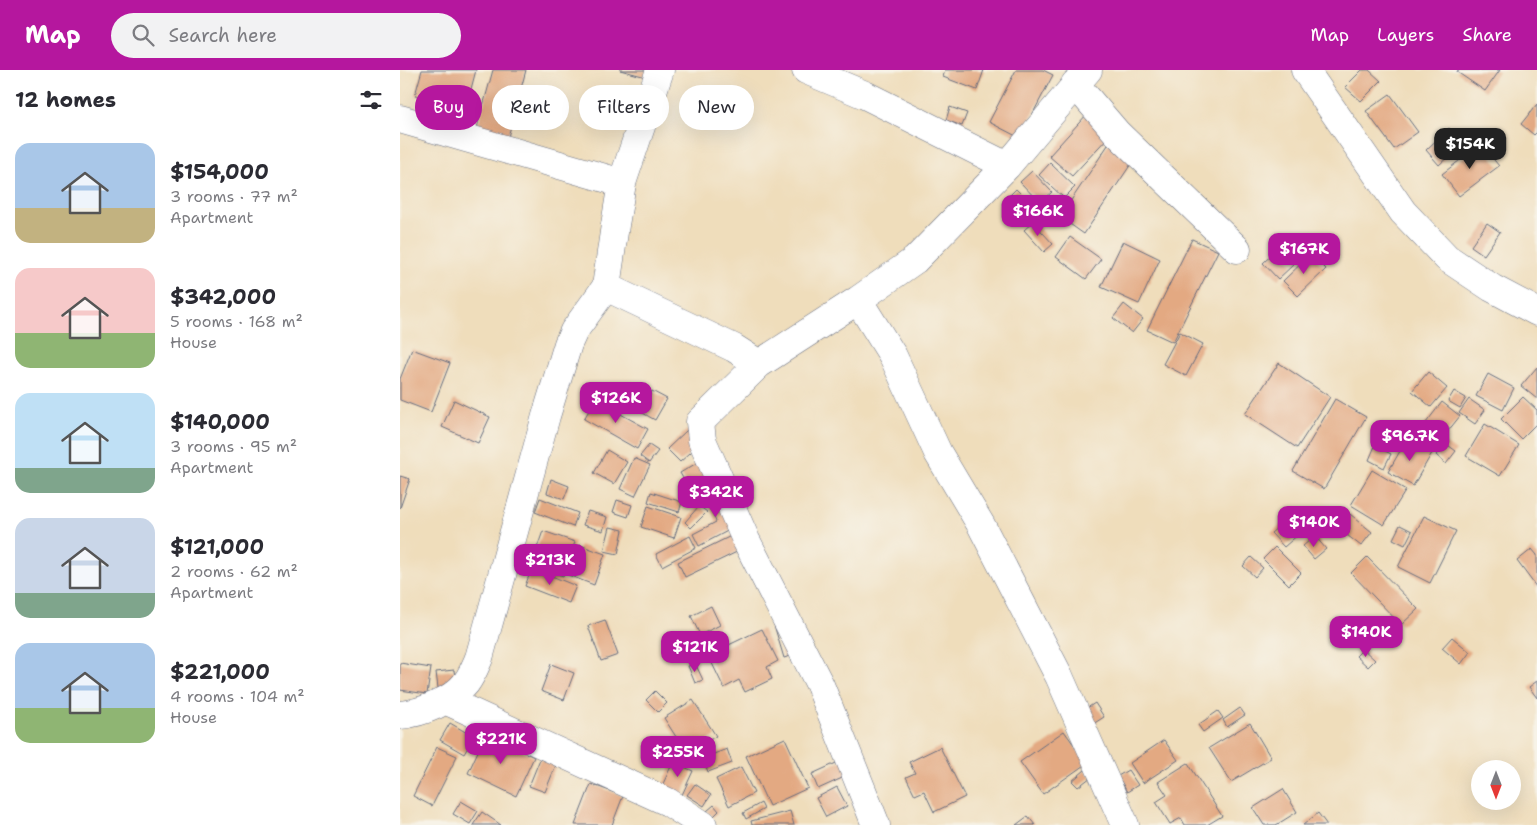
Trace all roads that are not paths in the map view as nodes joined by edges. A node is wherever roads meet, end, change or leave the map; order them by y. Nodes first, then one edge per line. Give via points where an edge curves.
1 (660, 70) edge
2 (806, 70) edge
3 (1305, 70) edge
4 (1082, 77) edge
5 (400, 118) edge
6 (1006, 166) junction
7 (622, 183) junction
8 (1237, 248) dead end
9 (606, 287) junction
10 (858, 300) junction
11 (1537, 312) edge
12 (759, 364) junction
13 (445, 700) junction
14 (400, 715) edge
15 (702, 824) edge
16 (876, 825) edge
17 (1125, 825) edge

1 - 7 street
2 - 6 street via 865,95
3 - 11 street via 1415,225 1447,258 1492,288
4 - 6 street
4 - 8 street via 1117,133
5 - 7 street
6 - 10 street via 915,260
7 - 9 street
9 - 12 street via 734,348
9 - 13 street via 568,344 479,658 465,684
10 - 12 street
10 - 17 street via 893,356 938,453 981,525 1060,676
12 - 16 street via 700,422 702,440 746,540 820,685
13 - 14 street via 414,714
13 - 15 street via 668,802

